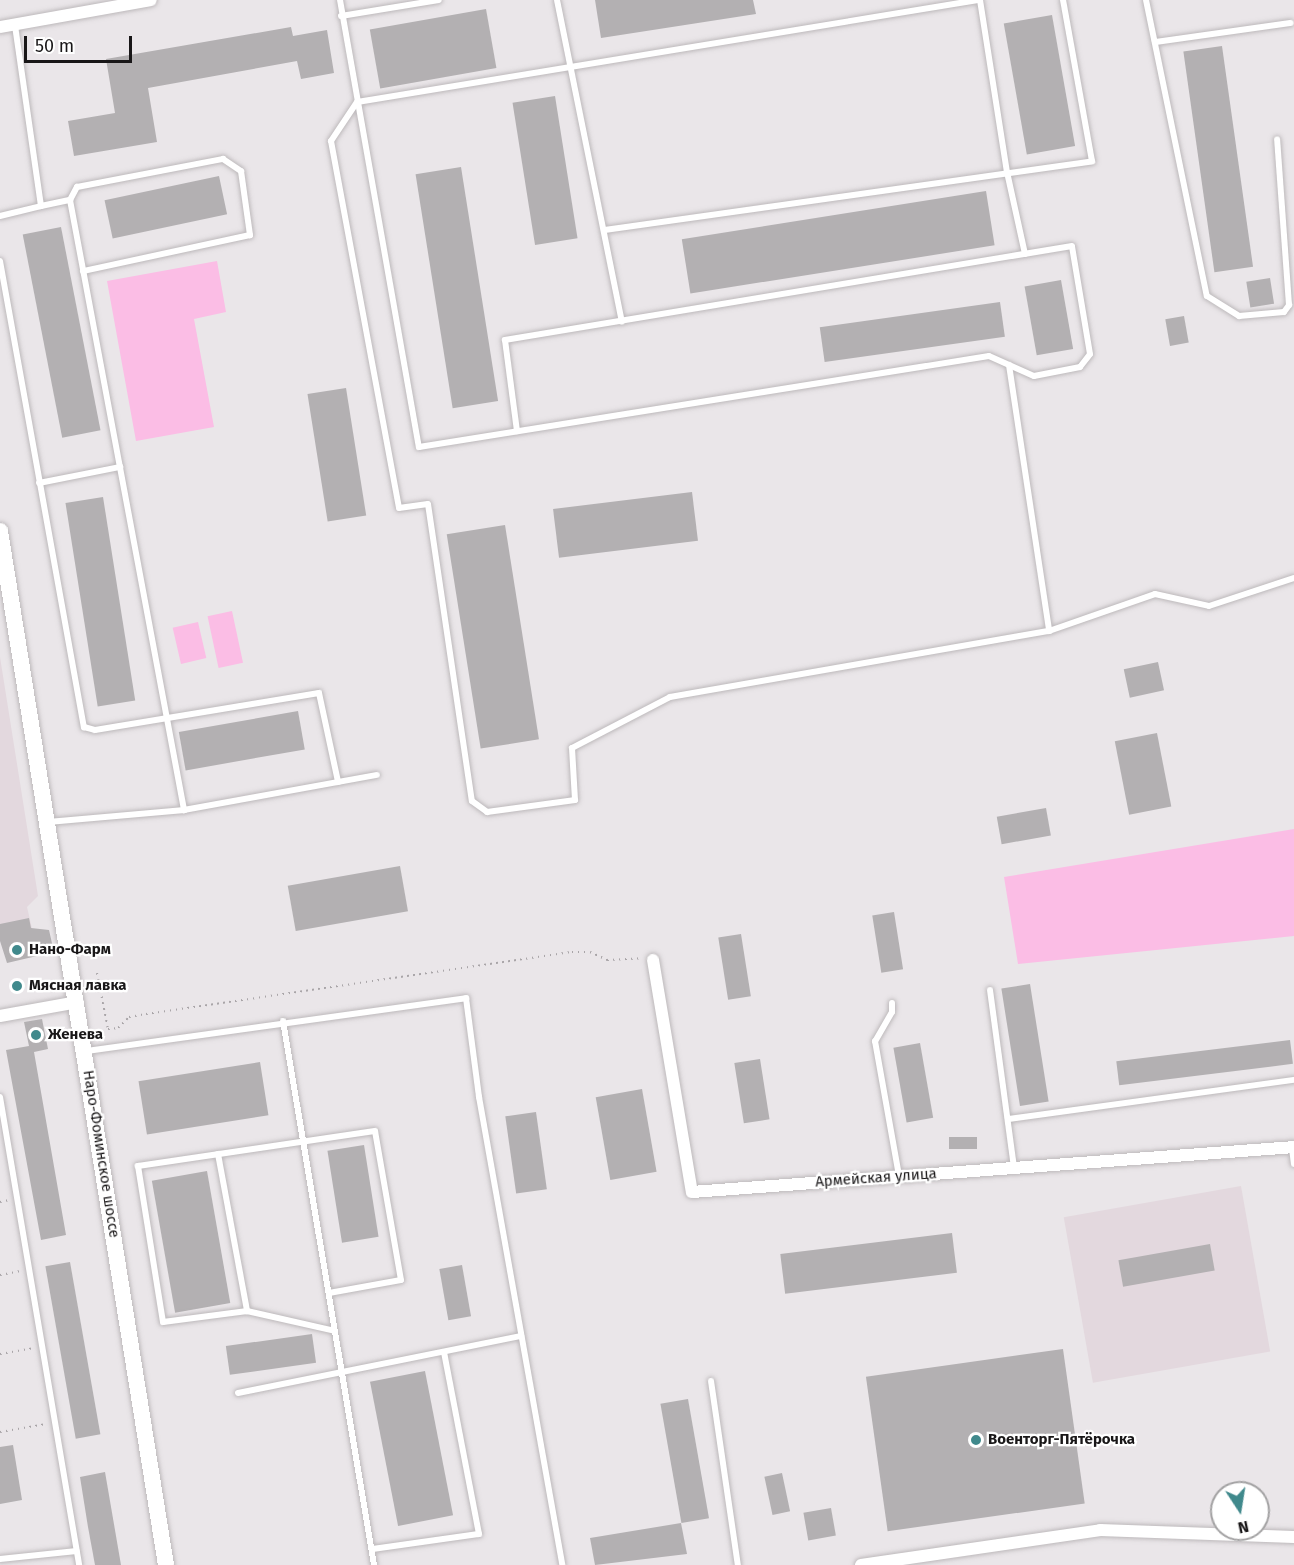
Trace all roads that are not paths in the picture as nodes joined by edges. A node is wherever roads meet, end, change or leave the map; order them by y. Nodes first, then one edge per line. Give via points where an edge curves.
1 (151, 0) edge
2 (340, 0) edge
3 (439, 0) edge
4 (557, 0) edge
5 (979, 0) edge
6 (1063, 0) edge
7 (1146, 0) edge
8 (341, 16) junction
9 (1292, 22) dead end
10 (15, 24) junction
11 (0, 27) edge
12 (1155, 42) junction
13 (572, 67) junction
14 (357, 102) junction
15 (1277, 139) dead end
16 (1007, 172) junction
17 (70, 201) junction
18 (41, 206) junction
19 (0, 216) edge
20 (604, 230) junction
21 (1025, 254) junction
22 (0, 261) edge
23 (83, 271) junction
24 (622, 321) junction
25 (1009, 365) junction
26 (517, 431) junction
27 (120, 467) junction
28 (39, 483) junction
29 (0, 531) edge
30 (1294, 578) edge
31 (1049, 631) junction
32 (167, 717) junction
33 (377, 775) dead end
34 (338, 782) junction
35 (184, 810) junction
36 (48, 822) junction
37 (653, 960) road end
38 (990, 990) dead end
39 (78, 1002) junction
40 (892, 1003) dead end
41 (0, 1016) edge
42 (283, 1021) junction
43 (85, 1051) junction
44 (1294, 1080) edge
45 (0, 1097) edge
46 (1008, 1119) junction
47 (303, 1142) junction
48 (1293, 1147) edge
49 (218, 1154) junction
50 (1294, 1164) edge
51 (1014, 1168) junction
52 (899, 1177) junction
53 (328, 1293) junction
54 (247, 1311) junction
55 (335, 1331) junction
56 (521, 1336) junction
57 (444, 1352) junction
58 (342, 1373) junction
59 (711, 1381) dead end
60 (238, 1393) dead end
61 (1294, 1537) edge
62 (372, 1549) junction
63 (77, 1551) junction
64 (0, 1559) edge
65 (80, 1565) edge
66 (166, 1565) edge
67 (374, 1565) edge
68 (562, 1565) edge
69 (738, 1565) edge
70 (861, 1565) edge

1 - 10 street
2 - 8 lane
3 - 8 lane
4 - 13 lane
5 - 13 lane
5 - 16 lane
6 - 16 lane via 1092,161
7 - 12 lane
8 - 14 lane
9 - 12 lane
10 - 11 street
10 - 18 lane
12 - 15 lane via 1207,296 1239,316 1284,312 1289,305
13 - 14 lane
13 - 20 lane
14 - 26 lane via 419,447
14 - 31 lane via 331,141 399,508 428,504 472,801 487,812 575,800 572,748 670,697
16 - 20 lane
16 - 21 lane
17 - 18 lane
17 - 23 lane
17 - 23 lane via 77,187 223,159 241,171 252,228 243,239
18 - 19 lane
20 - 24 lane
21 - 24 lane
21 - 25 lane via 1072,246 1090,354 1080,367 1034,376
22 - 28 lane
23 - 27 lane
24 - 26 lane via 506,340
25 - 26 lane via 989,356
25 - 31 lane
27 - 28 lane
27 - 32 lane
28 - 32 lane via 84,727 94,730
29 - 36 main road, Наро-Фоминское шоссе
30 - 31 lane via 1209,606 1155,594
32 - 34 lane via 319,693
32 - 35 lane
33 - 34 lane
34 - 35 lane
35 - 36 lane
36 - 39 main road, Наро-Фоминское шоссе
37 - 52 street, Армейская улица via 693,1192
38 - 46 lane
39 - 41 street
39 - 43 main road, Наро-Фоминское шоссе
40 - 52 lane via 892,1012 875,1041
42 - 43 lane
42 - 47 lane
42 - 56 lane via 466,998 479,1097
43 - 66 main road, Наро-Фоминское шоссе
44 - 46 lane
45 - 63 lane
46 - 51 lane
47 - 49 lane
47 - 53 lane
47 - 53 lane via 375,1131 393,1230 401,1280
48 - 50 lane
48 - 51 street, Армейская улица
49 - 54 lane
49 - 54 lane via 138,1166 163,1322
51 - 52 street, Армейская улица
53 - 55 lane
54 - 55 lane
55 - 58 lane
56 - 57 lane
56 - 68 lane
57 - 58 lane
57 - 62 lane via 479,1533
58 - 60 lane
58 - 62 lane
59 - 69 lane
61 - 70 street via 1100,1530
62 - 67 lane
63 - 64 lane
63 - 65 lane

